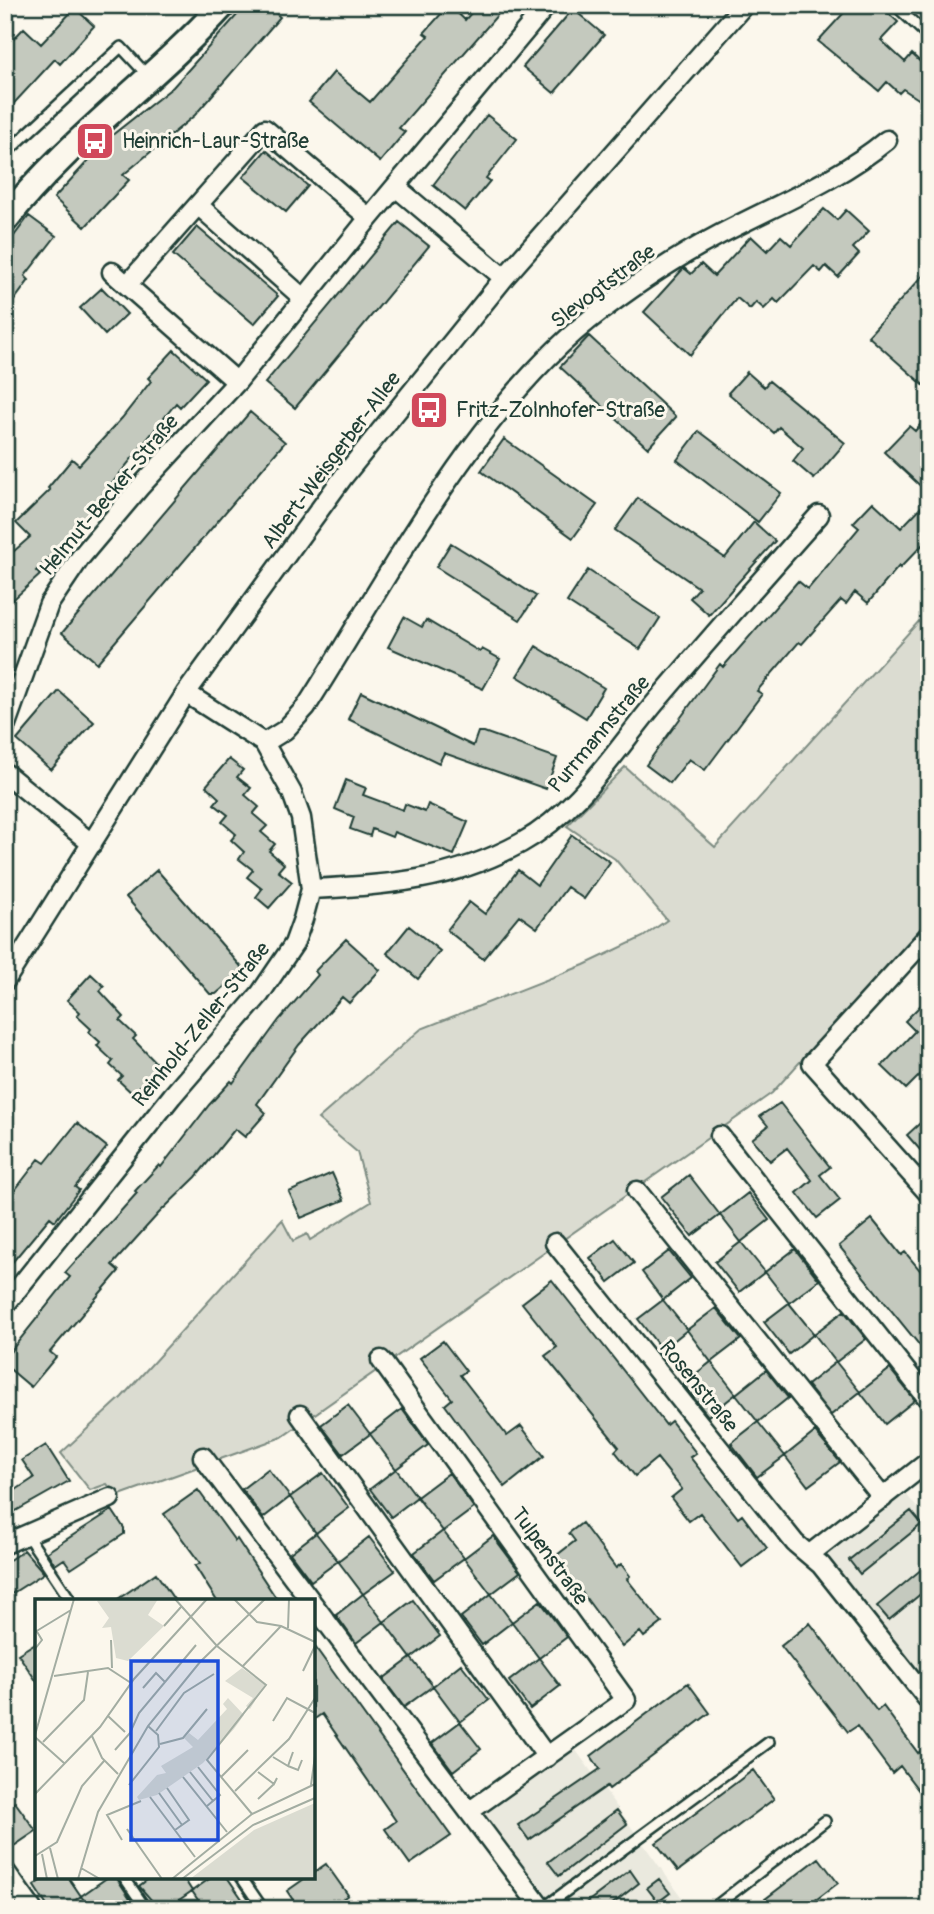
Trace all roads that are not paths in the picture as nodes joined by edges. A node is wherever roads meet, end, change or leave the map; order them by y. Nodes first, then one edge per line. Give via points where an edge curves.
1 (223, 5) edge
2 (547, 5) edge
3 (744, 5) edge
4 (895, 5) edge
5 (929, 37) edge
6 (150, 77) junction
7 (887, 140) dead end
8 (5, 154) edge
9 (397, 187) junction
10 (198, 205) junction
11 (369, 218) junction
12 (5, 220) edge
13 (111, 272) dead end
14 (504, 278) junction
15 (127, 285) junction
16 (303, 298) junction
17 (237, 382) junction
18 (819, 515) dead end
19 (186, 693) junction
20 (5, 727) edge
21 (264, 743) junction
22 (5, 773) edge
23 (92, 845) junction
24 (311, 889) junction
25 (929, 935) edge
26 (5, 981) edge
27 (720, 1136) dead end
28 (637, 1191) dead end
29 (929, 1194) edge
30 (555, 1244) dead end
31 (5, 1305) edge
32 (381, 1360) dead end
33 (929, 1400) edge
34 (300, 1415) dead end
35 (202, 1457) dead end
36 (929, 1461) edge
37 (110, 1498) dead end
38 (883, 1498) junction
39 (27, 1535) junction
40 (5, 1544) edge
41 (810, 1554) junction
42 (70, 1599) edge
43 (310, 1599) edge
44 (315, 1606) edge
45 (929, 1700) edge
46 (769, 1742) dead end
47 (547, 1757) junction
48 (470, 1811) junction
49 (825, 1821) dead end
50 (5, 1871) edge
51 (125, 1879) edge
52 (242, 1879) edge
53 (32, 1909) edge
54 (146, 1909) edge
55 (263, 1909) edge
56 (542, 1909) edge
57 (712, 1909) edge

1 - 6 main road
2 - 9 street
3 - 14 street, Albert-Weisgerber-Allee
4 - 5 lane
6 - 8 lane via 121,47
6 - 12 main road via 52,164
7 - 21 street, Slevogtstraße via 858,164 670,263 572,335 509,402 472,451 406,545 306,707 285,730
9 - 11 street, Helmut-Becker-Straße
9 - 14 street
10 - 11 street via 265,129
10 - 15 street
10 - 16 street
11 - 16 street, Helmut-Becker-Straße
13 - 15 street
14 - 19 street, Albert-Weisgerber-Allee via 344,476
15 - 17 street
16 - 17 street, Helmut-Becker-Straße
17 - 20 street, Helmut-Becker-Straße via 130,498 49,604
18 - 24 street, Purrmannstraße via 557,817 523,842 451,874 393,885
19 - 21 street, Reinhold-Zeller-Straße
19 - 23 street, Albert-Weisgerber-Allee
21 - 24 street, Reinhold-Zeller-Straße via 301,818
22 - 23 street
23 - 26 street, Albert-Weisgerber-Allee
24 - 31 street, Reinhold-Zeller-Straße via 293,944 260,993
25 - 29 street via 812,1063
27 - 33 street
28 - 38 street
30 - 41 street, Rosenstraße via 794,1543
32 - 47 street, Tulpenstraße via 626,1700
34 - 47 street
35 - 43 street
36 - 38 street
37 - 39 street
38 - 41 street
39 - 40 street
39 - 42 lane
41 - 45 street, Rosenstraße
44 - 48 street
46 - 56 lane
47 - 48 street, Tulpenstraße
48 - 56 street
49 - 57 lane
50 - 53 street
51 - 54 lane
52 - 55 lane

